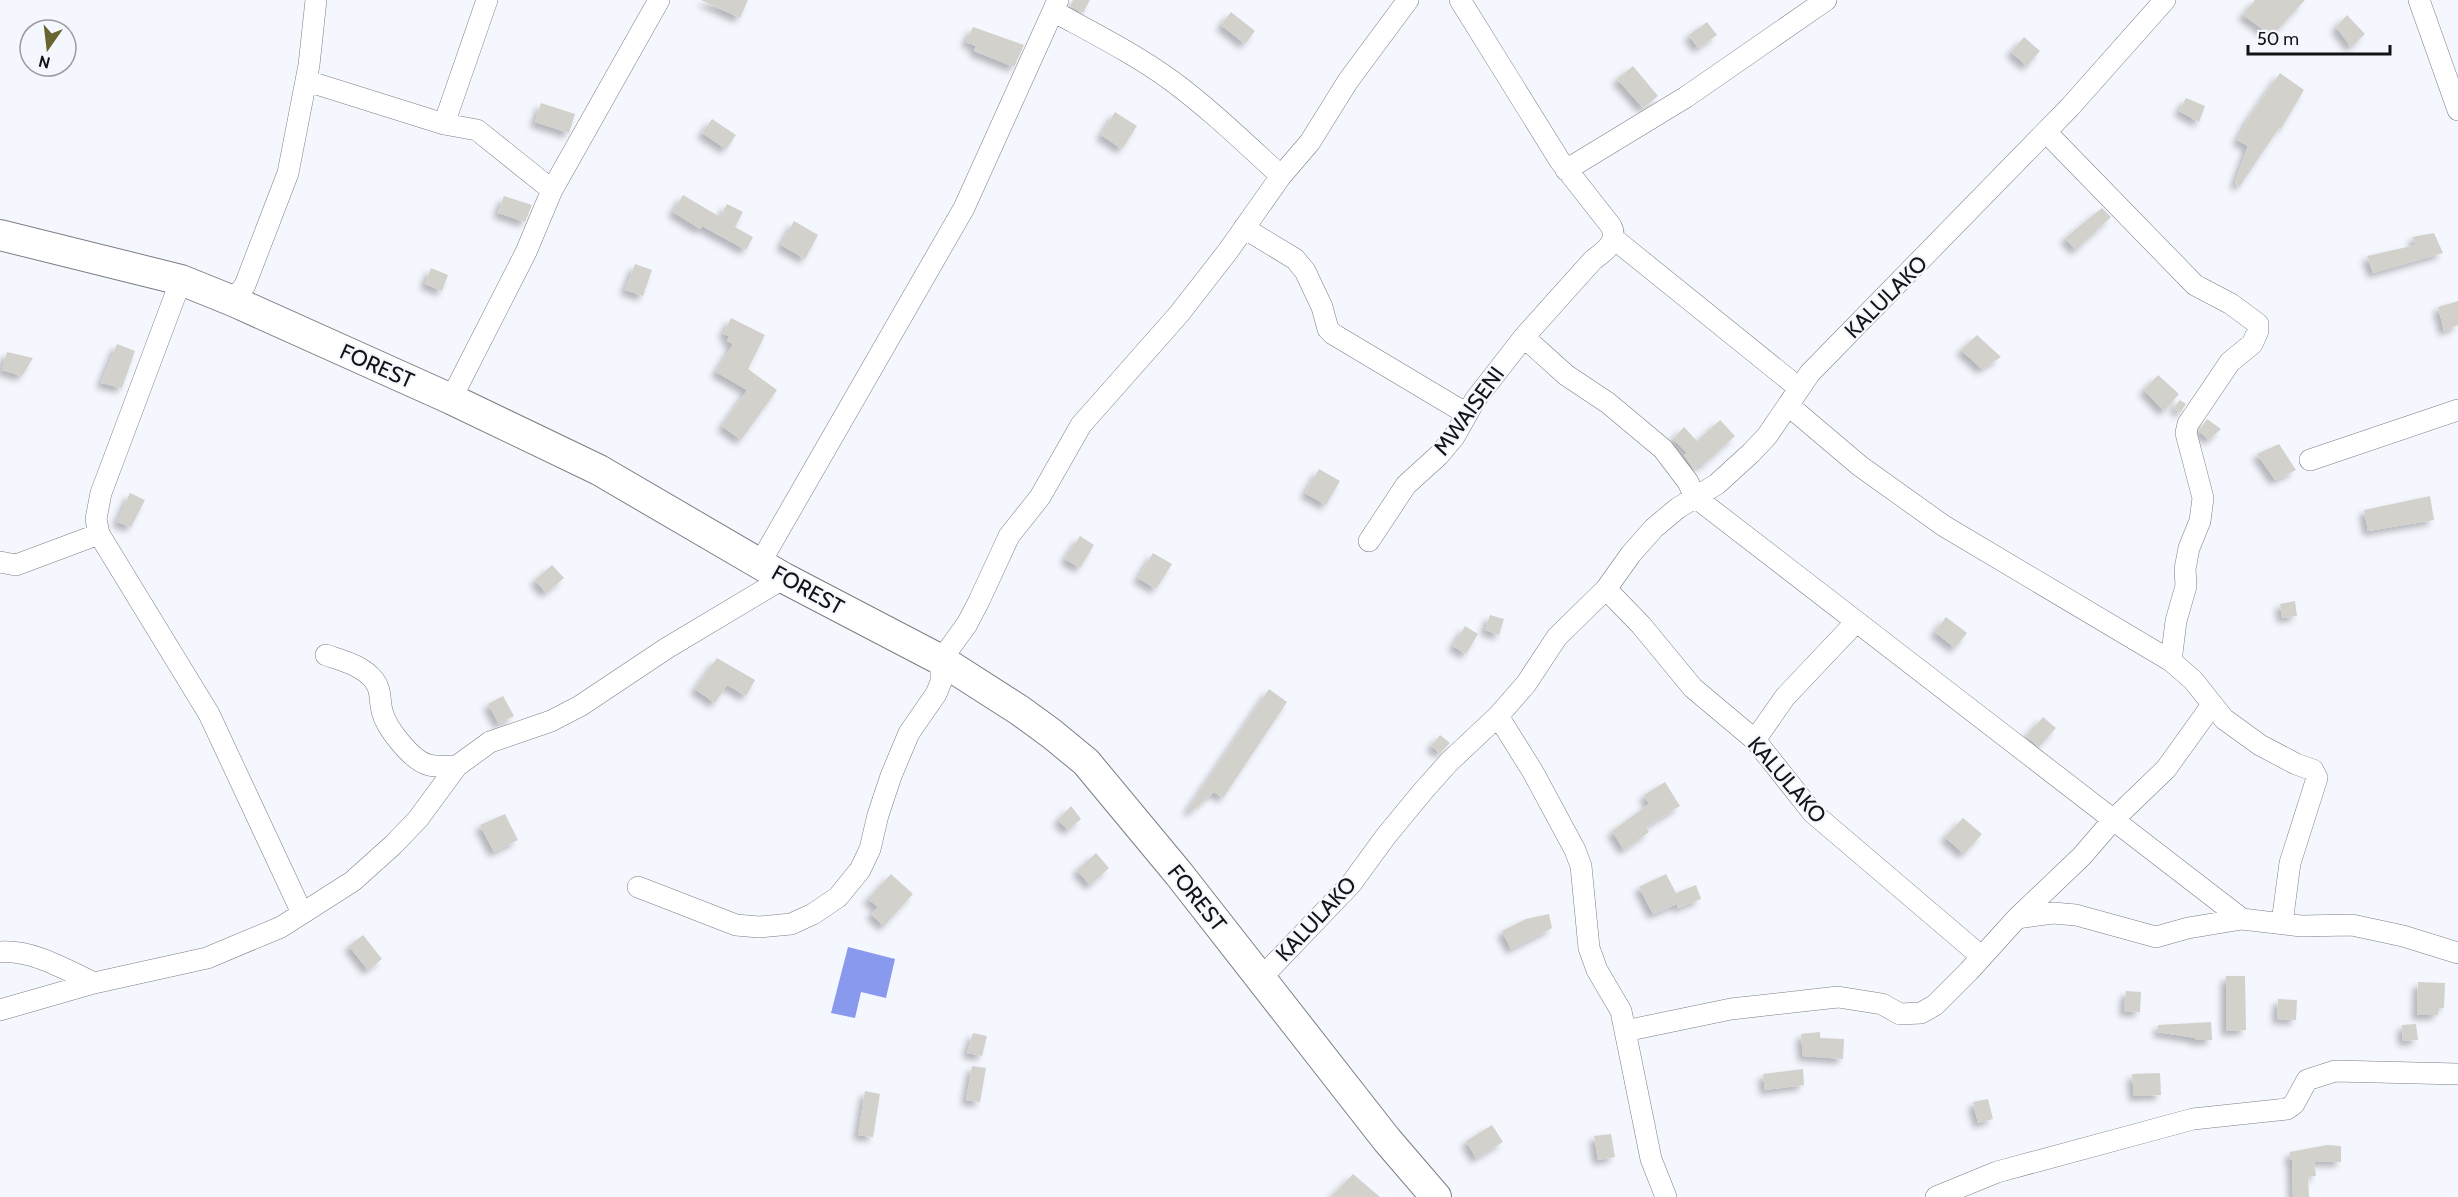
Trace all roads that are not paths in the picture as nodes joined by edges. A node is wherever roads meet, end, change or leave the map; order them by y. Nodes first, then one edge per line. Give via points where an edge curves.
1 (316, 0) edge
2 (487, 0) edge
3 (659, 0) edge
4 (1408, 0) edge
5 (1460, 0) edge
6 (1826, 0) edge
7 (2165, 0) edge
8 (2419, 0) edge
9 (1055, 5) edge
10 (2450, 66) edge
11 (307, 81) junction
12 (2458, 110) edge
13 (444, 124) junction
14 (2046, 132) junction
15 (1566, 170) junction
16 (1281, 176) junction
17 (552, 190) junction
18 (1244, 228) junction
19 (0, 235) edge
20 (1613, 238) junction
21 (181, 280) junction
22 (233, 301) junction
23 (1524, 337) junction
24 (1794, 397) junction
25 (452, 399) junction
26 (2458, 410) edge
27 (1467, 414) junction
28 (2310, 460) dead end
29 (1695, 497) junction
30 (99, 534) junction
31 (1369, 541) dead end
32 (0, 562) edge
33 (772, 571) junction
34 (1606, 589) junction
35 (1856, 622) junction
36 (326, 655) dead end
37 (941, 660) junction
38 (2171, 661) junction
39 (2212, 705) junction
40 (1498, 716) junction
41 (1755, 740) junction
42 (457, 766) junction
43 (2113, 820) junction
44 (638, 887) dead end
45 (302, 914) junction
46 (2018, 918) junction
47 (2242, 919) junction
48 (2282, 923) junction
49 (0, 952) edge
50 (2458, 953) edge
51 (1982, 957) junction
52 (1261, 978) junction
53 (94, 983) junction
54 (0, 1010) edge
55 (1625, 1031) junction
56 (2458, 1074) edge
57 (1436, 1197) edge
58 (1666, 1197) edge
59 (1936, 1197) edge

1 - 11 street
2 - 13 street
3 - 17 street
4 - 16 street via 1348,81 1310,142
5 - 15 street
6 - 15 street via 1686,97
7 - 14 street, KALULAKO
8 - 10 street
9 - 16 street via 1171,80
9 - 33 street via 964,208
10 - 12 street
11 - 13 street
11 - 22 street via 285,183 245,285
13 - 17 street via 477,130
14 - 24 street, KALULAKO via 1810,373
14 - 38 street via 2195,285 2258,324 2252,344 2230,362 2188,424 2186,433 2203,498 2200,521 2189,548 2186,586
15 - 20 street via 1611,226
16 - 18 street
17 - 25 street via 526,252
18 - 27 street via 1295,259 1305,271 1333,334
18 - 37 street via 1179,314 1081,425 1040,497 1009,536 967,624
19 - 21 street, FOREST
20 - 23 street, MWAISENI
20 - 24 street
21 - 22 street, FOREST
21 - 30 street via 101,493 96,519
22 - 25 street, FOREST
23 - 27 street, MWAISENI
23 - 29 street via 1566,375 1608,403 1663,449
24 - 29 street, KALULAKO via 1751,453 1717,484
24 - 38 street via 1860,466 1944,526
25 - 33 street, FOREST via 599,470
26 - 28 street
27 - 31 street, MWAISENI via 1439,455 1406,485
29 - 34 street, KALULAKO via 1654,528
29 - 35 street
30 - 32 street via 28,561
30 - 45 street via 208,714
33 - 37 street, FOREST
33 - 42 street via 580,706 551,721 490,742
34 - 40 street, KALULAKO via 1557,638 1526,684
34 - 41 street, KALULAKO via 1694,688
35 - 41 street via 1785,698
35 - 43 street
36 - 42 street via 363,668 374,680 381,691 384,721 414,758 428,765
37 - 44 street via 941,682 909,733 891,776 870,849 860,870 838,897 791,924 759,927 736,924
37 - 52 street, FOREST via 1019,710 1086,762
38 - 39 street via 2193,680
39 - 43 street via 2166,769
39 - 48 street via 2224,719 2260,745 2313,770 2317,778 2290,863
40 - 52 street, KALULAKO via 1449,762 1351,884
40 - 55 street via 1575,850 1581,866 1589,948 1597,970 1617,1002
41 - 51 street, KALULAKO via 1812,813
42 - 45 street via 418,819 393,845 353,881
43 - 46 street
43 - 47 street
45 - 53 street via 207,958
46 - 47 street via 2076,915 2156,937
46 - 51 street
47 - 48 street
48 - 50 street via 2352,925
49 - 53 street via 46,960
51 - 55 street via 1935,1005 1921,1013 1900,1014 1882,1004 1838,997 1731,1009
52 - 57 street, FOREST
53 - 54 street
55 - 58 street via 1651,1160
56 - 59 street via 2335,1071 2307,1080 2287,1109 2193,1119 1997,1173

